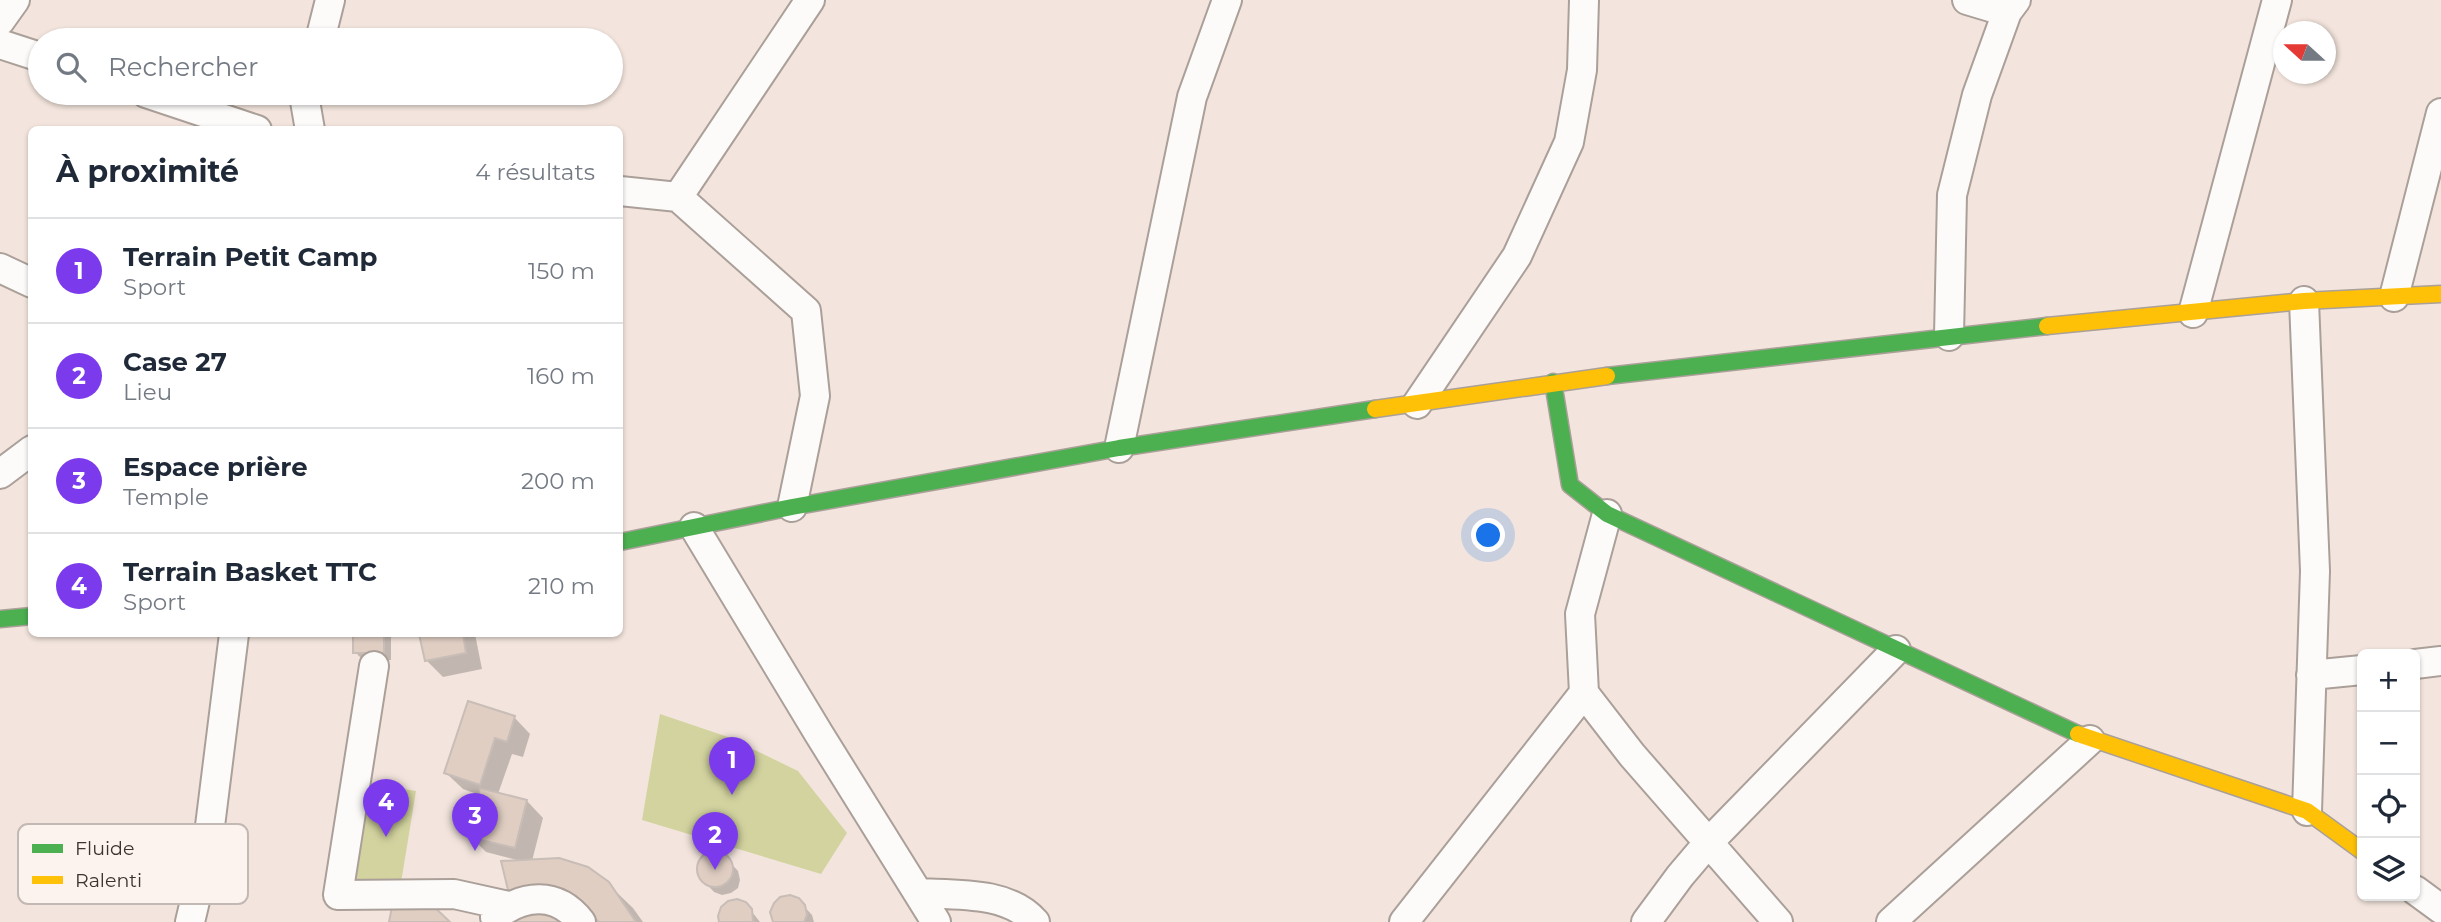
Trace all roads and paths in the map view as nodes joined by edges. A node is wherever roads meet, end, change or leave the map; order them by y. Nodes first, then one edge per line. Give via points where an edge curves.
1 (15, 0) edge
2 (330, 0) edge
3 (810, 0) edge
4 (1227, 0) edge
5 (1584, 0) edge
6 (1967, 0) edge
7 (2277, 0) edge
8 (2012, 6) edge
9 (0, 21) edge
10 (323, 28) edge
11 (0, 44) edge
12 (28, 53) edge
13 (182, 105) edge
14 (307, 105) edge
15 (2441, 113) edge
16 (245, 126) edge
17 (309, 126) edge
18 (623, 191) edge
19 (678, 197) junction
20 (0, 268) edge
21 (28, 281) edge
22 (2441, 294) edge
23 (2394, 297) junction
24 (2304, 301) junction
25 (2193, 313) junction
26 (1949, 336) junction
27 (1553, 382) junction
28 (1417, 404) junction
29 (1119, 448) junction
30 (28, 453) edge
31 (0, 474) edge
32 (792, 507) junction
33 (1607, 514) junction
34 (694, 527) junction
35 (623, 541) edge
36 (28, 616) edge
37 (0, 619) edge
38 (234, 637) edge
39 (1896, 650) junction
40 (2441, 661) edge
41 (2420, 663) edge
42 (374, 666) dead end
43 (2357, 670) edge
44 (2311, 675) junction
45 (1584, 693) junction
46 (2090, 740) junction
47 (2307, 811) junction
48 (209, 824) edge
49 (1708, 843) junction
50 (2357, 847) edge
51 (918, 893) junction
52 (2420, 894) edge
53 (194, 904) edge
54 (2441, 909) edge
55 (500, 914) edge
56 (190, 922) edge
57 (581, 922) edge
58 (936, 922) edge
59 (1035, 922) edge
60 (1404, 922) edge
61 (1646, 922) edge
62 (1778, 922) edge
63 (1891, 922) edge

1 - 9 street
2 - 10 street
3 - 19 street
4 - 29 street via 1192,97
5 - 28 street via 1582,70 1569,142 1517,256
6 - 8 street
7 - 25 street
8 - 26 street via 1977,95 1952,195
11 - 12 street
13 - 16 street
14 - 17 street
15 - 23 street
18 - 19 street
19 - 32 street via 806,311 815,396
20 - 21 street
22 - 23 main road
23 - 24 main road
24 - 25 main road
24 - 44 street via 2315,571
25 - 26 main road
26 - 27 main road
27 - 28 main road
27 - 33 main road via 1570,485
28 - 29 main road
29 - 32 main road
30 - 31 street
32 - 34 main road
33 - 39 main road
33 - 45 street via 1580,614
34 - 35 main road
34 - 51 street
36 - 37 main road
38 - 48 street
39 - 46 main road
39 - 49 street
40 - 41 street
42 - 55 street via 338,895 454,894
43 - 44 street
44 - 47 street
45 - 49 street
45 - 60 street
46 - 47 main road
46 - 63 street
47 - 50 main road
49 - 61 street
49 - 62 street
51 - 58 street
51 - 59 street via 990,898 1028,914
52 - 54 street
53 - 56 street
55 - 57 street via 524,900 542,899 559,904

